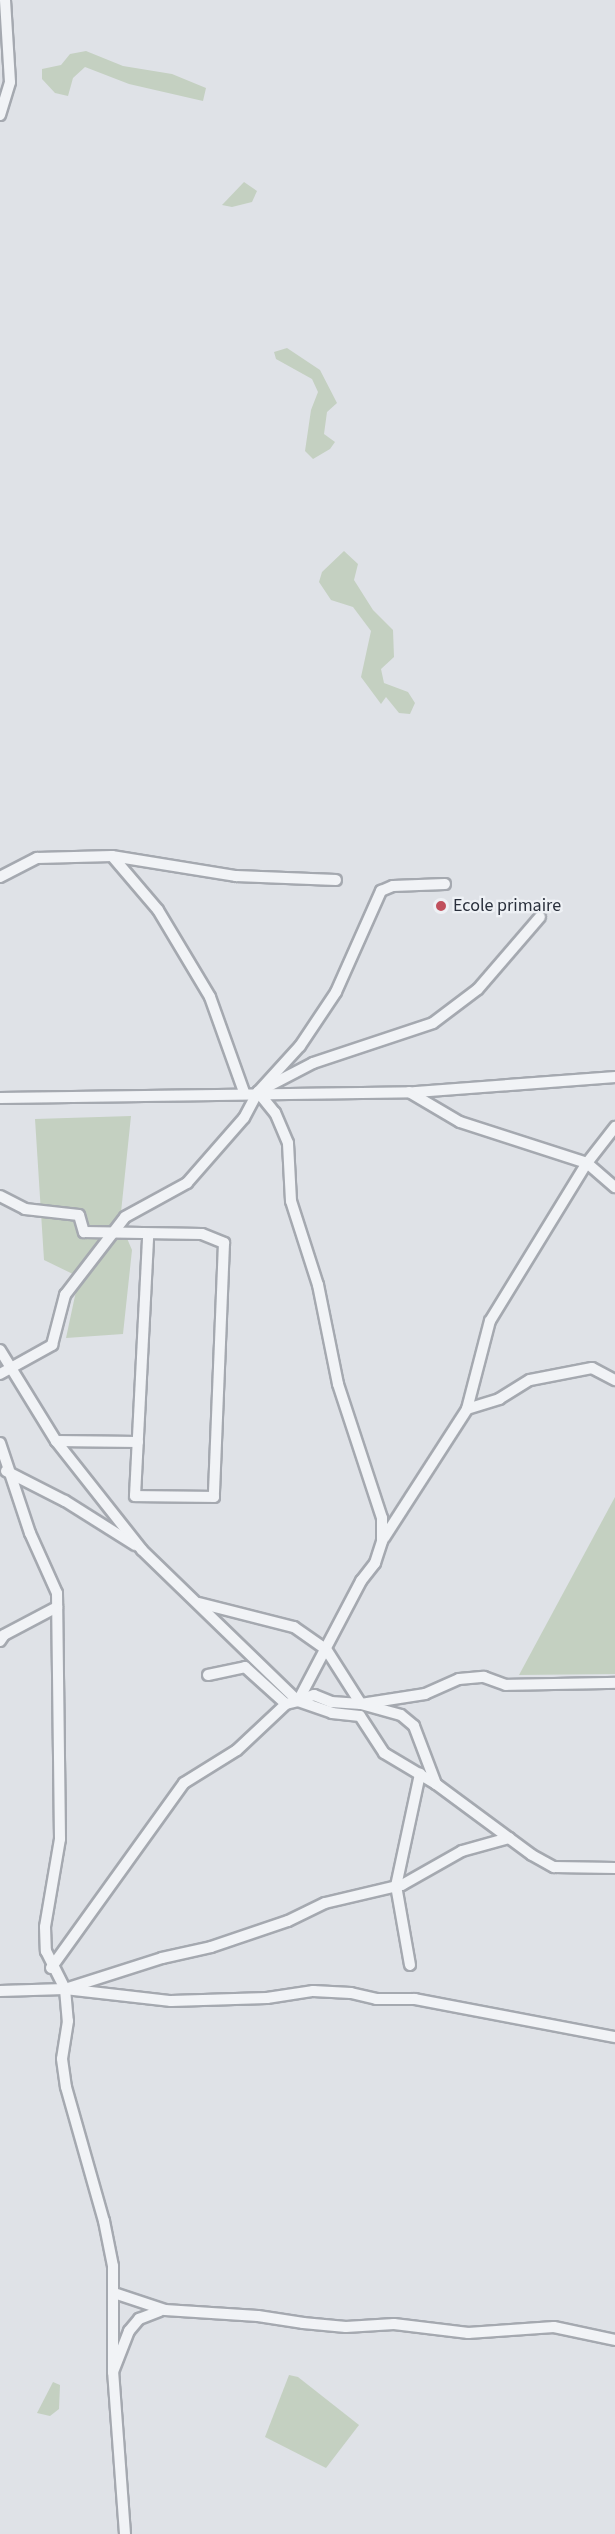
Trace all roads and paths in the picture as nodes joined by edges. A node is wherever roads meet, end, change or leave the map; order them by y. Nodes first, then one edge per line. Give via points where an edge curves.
1 (5, 0) edge
2 (0, 115) edge
3 (112, 856) junction
4 (0, 877) edge
5 (336, 880) dead end
6 (446, 884) dead end
7 (540, 917) dead end
8 (615, 1077) edge
9 (244, 1092) junction
10 (258, 1092) junction
11 (409, 1092) junction
12 (0, 1098) edge
13 (615, 1126) edge
14 (587, 1163) junction
15 (615, 1187) edge
16 (0, 1196) edge
17 (114, 1230) junction
18 (148, 1235) junction
19 (0, 1350) edge
20 (11, 1365) junction
21 (0, 1374) edge
22 (615, 1380) edge
23 (467, 1409) junction
24 (56, 1441) junction
25 (138, 1442) junction
26 (0, 1443) edge
27 (3, 1470) edge
28 (382, 1541) junction
29 (142, 1550) junction
30 (195, 1602) junction
31 (57, 1607) junction
32 (0, 1641) edge
33 (326, 1649) junction
34 (208, 1675) dead end
35 (615, 1683) edge
36 (298, 1701) junction
37 (286, 1704) junction
38 (361, 1704) junction
39 (420, 1774) junction
40 (436, 1784) junction
41 (509, 1838) junction
42 (615, 1868) edge
43 (396, 1886) junction
44 (410, 1965) dead end
45 (51, 1968) junction
46 (65, 1989) junction
47 (0, 1991) edge
48 (615, 2037) edge
49 (114, 2293) junction
50 (165, 2310) junction
51 (615, 2340) edge
52 (113, 2372) junction
53 (125, 2534) edge

1 - 2 street via 10,82
3 - 4 street via 37,858
3 - 5 street via 236,876
3 - 9 street via 158,910 210,997
6 - 10 street via 393,886 381,891 336,992 300,1046
7 - 10 street via 478,989 433,1023 314,1063
8 - 11 street
9 - 10 street
9 - 12 street
10 - 11 street
10 - 17 street via 244,1118 187,1183 125,1217
10 - 28 street via 275,1113 288,1143 291,1201 318,1285 338,1383 382,1518
11 - 14 street via 460,1122
13 - 14 street
14 - 15 street
14 - 23 street via 490,1321
16 - 17 street via 25,1209 79,1215 84,1233
17 - 18 street
17 - 20 street via 65,1295 52,1345 39,1355
18 - 25 street
18 - 25 street via 202,1234 224,1243 214,1497 135,1496
19 - 20 street
20 - 21 street
20 - 24 street
22 - 23 street via 592,1368 530,1380 499,1399
23 - 28 street
24 - 25 street
24 - 29 street
26 - 27 street
27 - 29 street via 64,1501
27 - 31 street via 57,1593
28 - 33 street via 375,1563
29 - 30 street
30 - 33 street via 294,1627
30 - 36 street
31 - 32 street via 4,1635
31 - 45 street via 60,1839 45,1927
33 - 36 street
33 - 38 street
34 - 37 street via 245,1667
35 - 38 street via 506,1685 484,1677 459,1679 425,1694
36 - 37 street
36 - 38 street via 314,1695 331,1702
36 - 39 street via 332,1713 360,1716 384,1753
37 - 45 street via 237,1750 184,1783
38 - 40 street via 401,1715 414,1726
39 - 40 street
39 - 43 street
40 - 41 street
41 - 42 street via 554,1867
41 - 43 street via 474,1846
43 - 44 street
43 - 46 street via 325,1903 288,1921 211,1947
45 - 46 street
46 - 47 street
46 - 48 street via 171,2001 267,1998 313,1991 351,1993 376,1999 415,1999
46 - 49 street via 68,2021 62,2059 66,2087 104,2221
49 - 50 street
49 - 52 street
50 - 51 street via 346,2327 394,2324 468,2333 554,2327
50 - 52 street via 151,2312 134,2325
52 - 53 street

